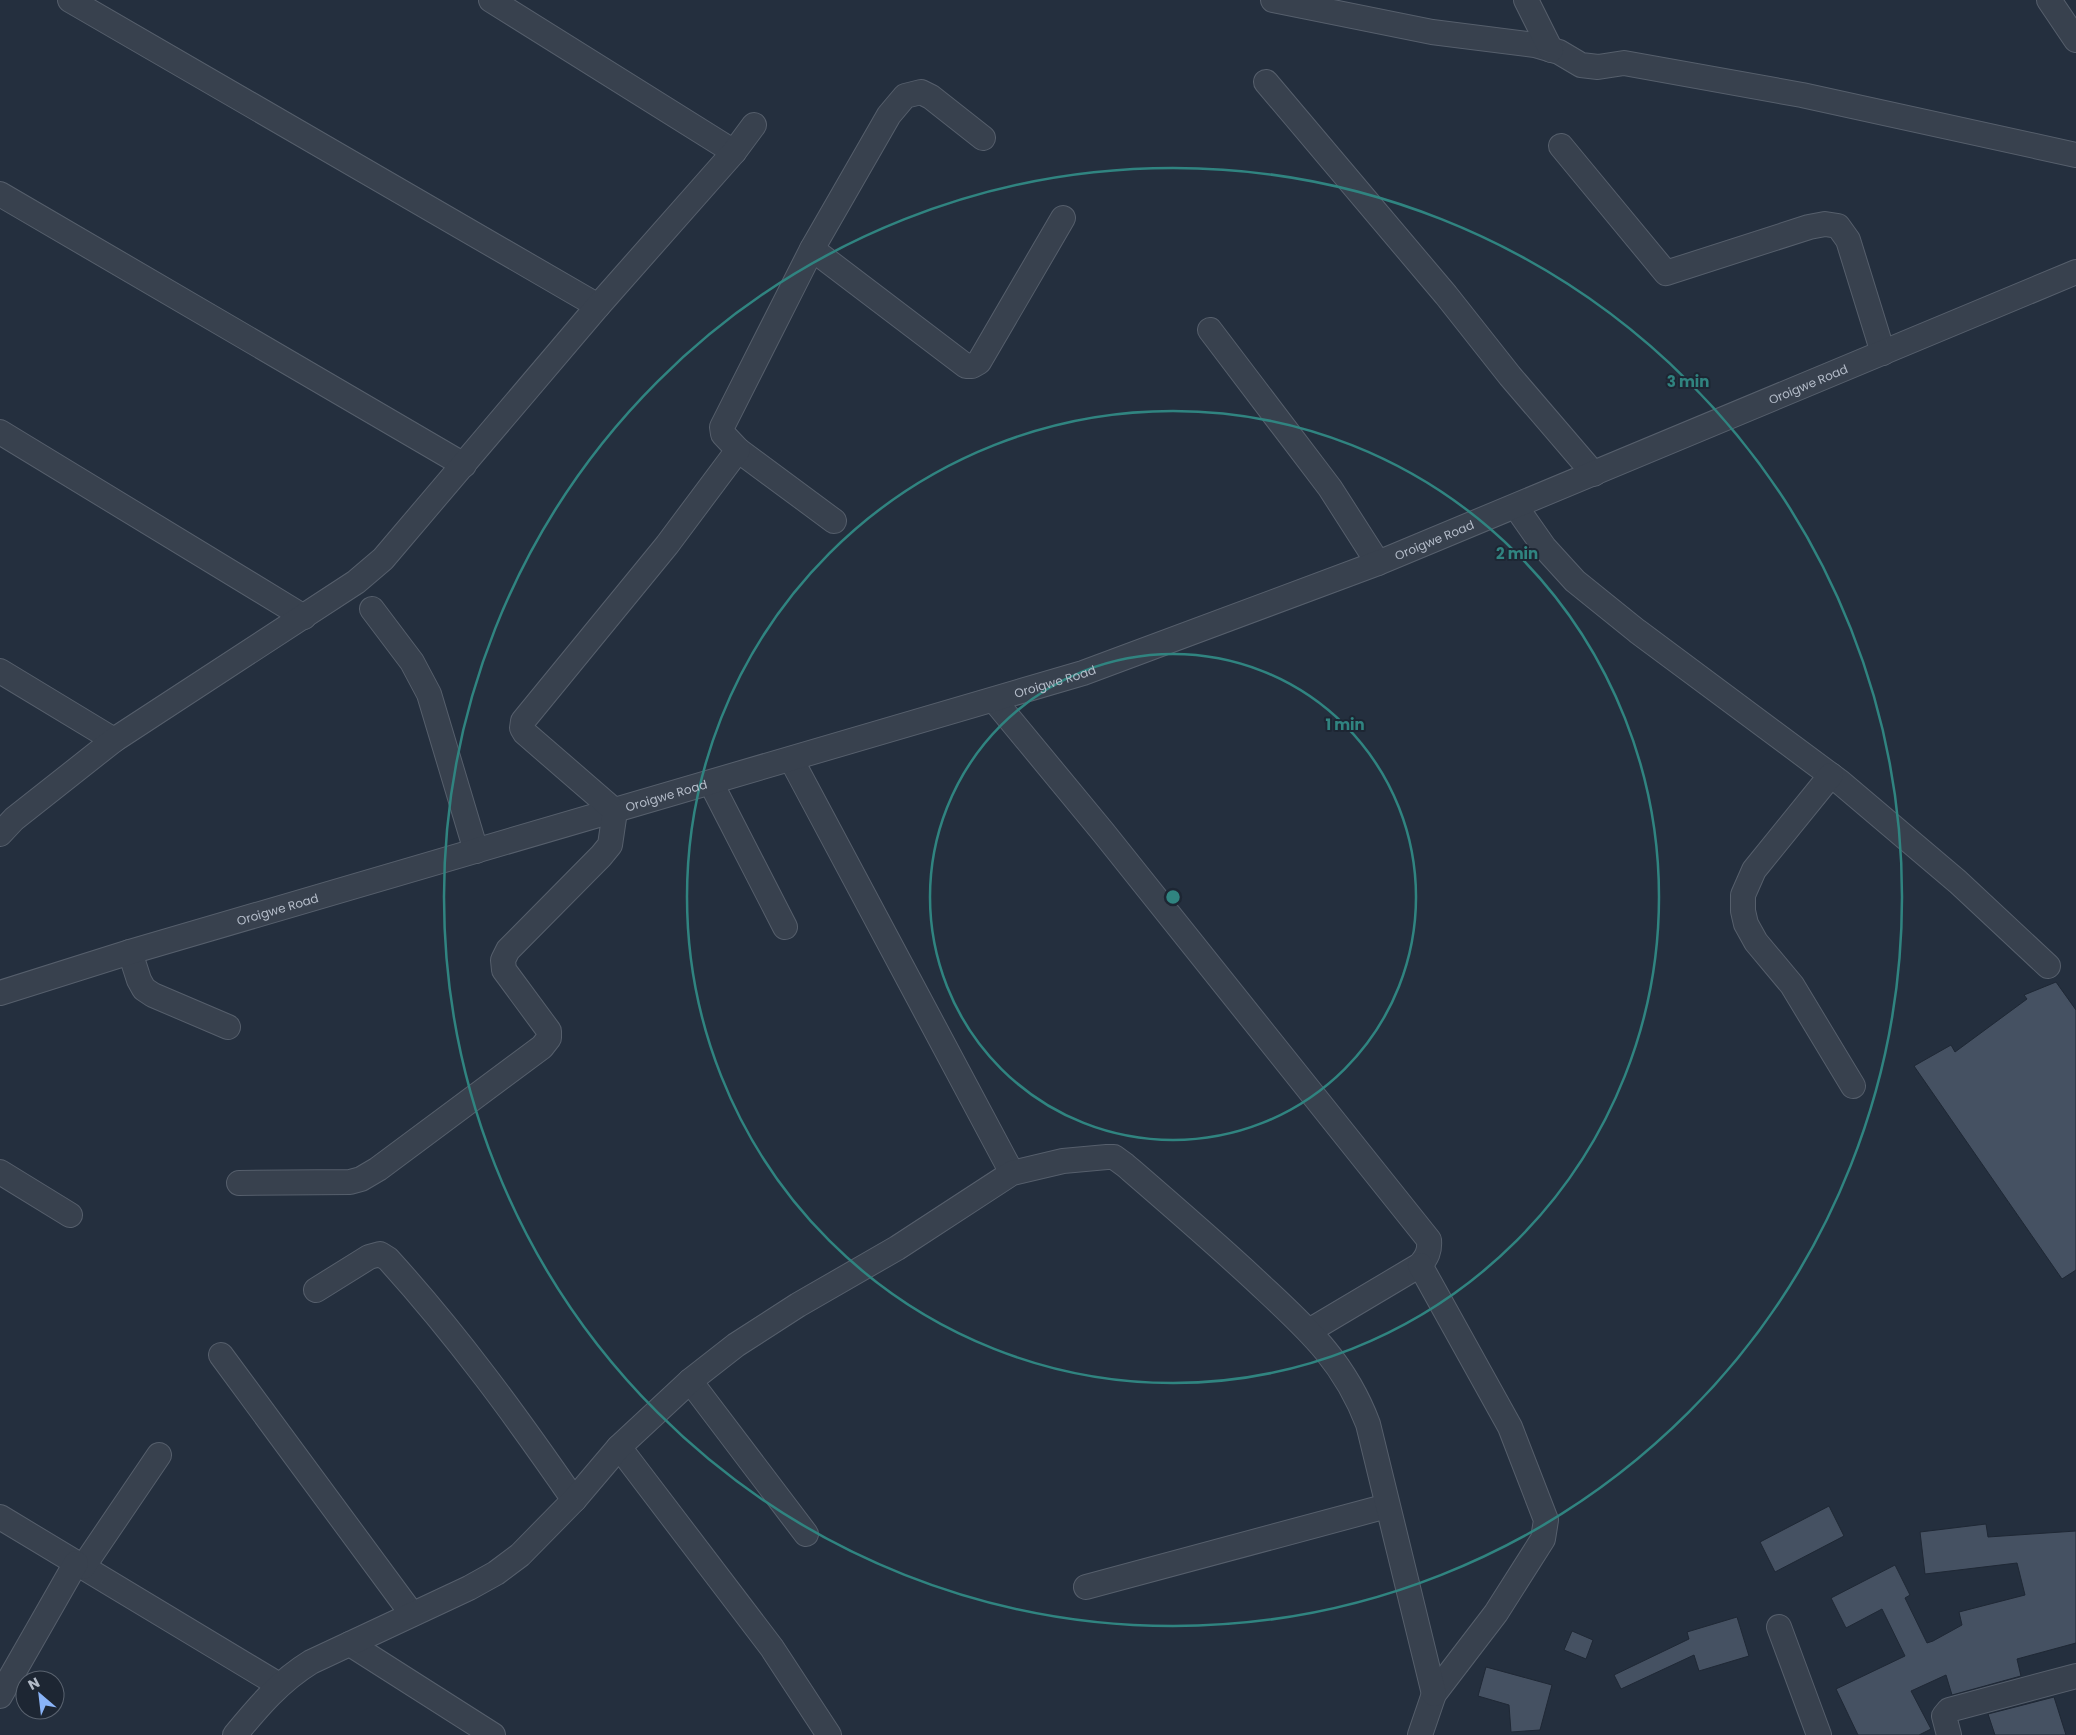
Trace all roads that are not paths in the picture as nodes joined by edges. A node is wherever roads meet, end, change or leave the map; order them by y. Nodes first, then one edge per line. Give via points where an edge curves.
1 (70, 0) edge
2 (491, 0) edge
3 (1273, 0) edge
4 (1526, 0) edge
5 (2049, 0) edge
6 (2076, 40) edge
7 (1551, 50) junction
8 (1266, 82) dead end
9 (754, 125) dead end
10 (983, 138) dead end
11 (1561, 146) dead end
12 (734, 152) junction
13 (2076, 155) edge
14 (0, 194) edge
15 (1063, 218) dead end
16 (812, 249) junction
17 (2076, 272) edge
18 (598, 306) junction
19 (1210, 330) dead end
20 (1883, 353) junction
21 (0, 432) edge
22 (738, 450) junction
23 (464, 466) junction
24 (1594, 474) junction
25 (1516, 506) junction
26 (834, 521) dead end
27 (1378, 563) junction
28 (372, 609) dead end
29 (304, 617) junction
30 (0, 671) edge
31 (994, 700) junction
32 (114, 740) junction
33 (791, 759) junction
34 (1831, 775) junction
35 (711, 783) junction
36 (615, 811) junction
37 (0, 834) edge
38 (476, 851) junction
39 (785, 926) dead end
40 (130, 952) junction
41 (2048, 966) dead end
42 (0, 993) edge
43 (228, 1027) dead end
44 (1853, 1086) dead end
45 (0, 1172) edge
46 (1012, 1173) junction
47 (239, 1183) dead end
48 (70, 1215) dead end
49 (1420, 1265) junction
50 (316, 1290) dead end
51 (1309, 1331) junction
52 (221, 1355) dead end
53 (690, 1381) junction
54 (619, 1447) junction
55 (158, 1455) dead end
56 (574, 1500) junction
57 (1387, 1506) junction
58 (0, 1517) edge
59 (806, 1534) dead end
60 (80, 1565) junction
61 (1086, 1587) dead end
62 (412, 1614) junction
63 (1779, 1627) dead end
64 (350, 1644) junction
65 (2076, 1676) edge
66 (278, 1685) junction
67 (1434, 1694) junction
68 (0, 1696) edge
69 (234, 1735) edge
70 (493, 1735) edge
71 (829, 1735) edge
72 (1420, 1735) edge
73 (1819, 1735) edge
74 (1948, 1735) edge

1 - 18 street
2 - 12 street
3 - 7 street via 1432,32 1536,45
4 - 7 street
5 - 6 street
7 - 13 street via 1582,65 1598,67 1624,63 1802,94
8 - 24 street
9 - 12 street
10 - 16 street via 931,97 921,92 906,96 889,116
11 - 20 street via 1666,273 1809,226 1838,226 1848,240
12 - 18 street
14 - 23 street
15 - 16 street via 979,362 972,366 966,366
16 - 22 street via 722,427 722,434
17 - 20 street, Oroigwe Road
18 - 23 street
19 - 27 street via 1330,488
20 - 24 street, Oroigwe Road
21 - 29 street
22 - 26 street
22 - 36 street via 667,545 523,721 525,733
23 - 29 street via 383,558 356,582
24 - 25 street, Oroigwe Road
25 - 27 street, Oroigwe Road
25 - 34 street via 1544,547 1575,581
27 - 31 street, Oroigwe Road via 1083,672
28 - 38 street via 412,662 429,694
29 - 32 street
30 - 32 street
31 - 33 street, Oroigwe Road
31 - 49 street via 1417,1224 1430,1249
32 - 37 street via 14,819
33 - 35 street, Oroigwe Road
33 - 46 street
34 - 41 street via 1958,882
34 - 44 street via 1754,870 1743,896 1743,910 1756,942 1792,985
35 - 36 street, Oroigwe Road
35 - 39 street
36 - 38 street, Oroigwe Road
36 - 47 street via 610,844 601,856 508,950 503,960 504,970 549,1031 549,1038 542,1047 361,1179 350,1182
38 - 40 street, Oroigwe Road
40 - 42 street, Oroigwe Road
40 - 43 street via 144,989 153,996
45 - 48 street
46 - 51 street via 1063,1161 1114,1158 1217,1244
46 - 53 street via 897,1248 736,1345
49 - 51 street
49 - 67 street via 1510,1427 1546,1520 1543,1538 1496,1613
50 - 56 street via 369,1257 380,1254 388,1259 444,1321 478,1365
51 - 57 street via 1330,1354 1358,1398 1368,1424
52 - 62 street
53 - 54 street
53 - 59 street
54 - 56 street
54 - 71 street via 772,1648
55 - 60 street
56 - 62 street via 520,1555 496,1573
57 - 61 street
57 - 67 street
58 - 60 street
60 - 66 street
60 - 68 street
62 - 64 street
63 - 73 street
64 - 66 street via 311,1662
64 - 70 street
65 - 74 street via 1949,1710 1944,1716
66 - 69 street
67 - 72 street

